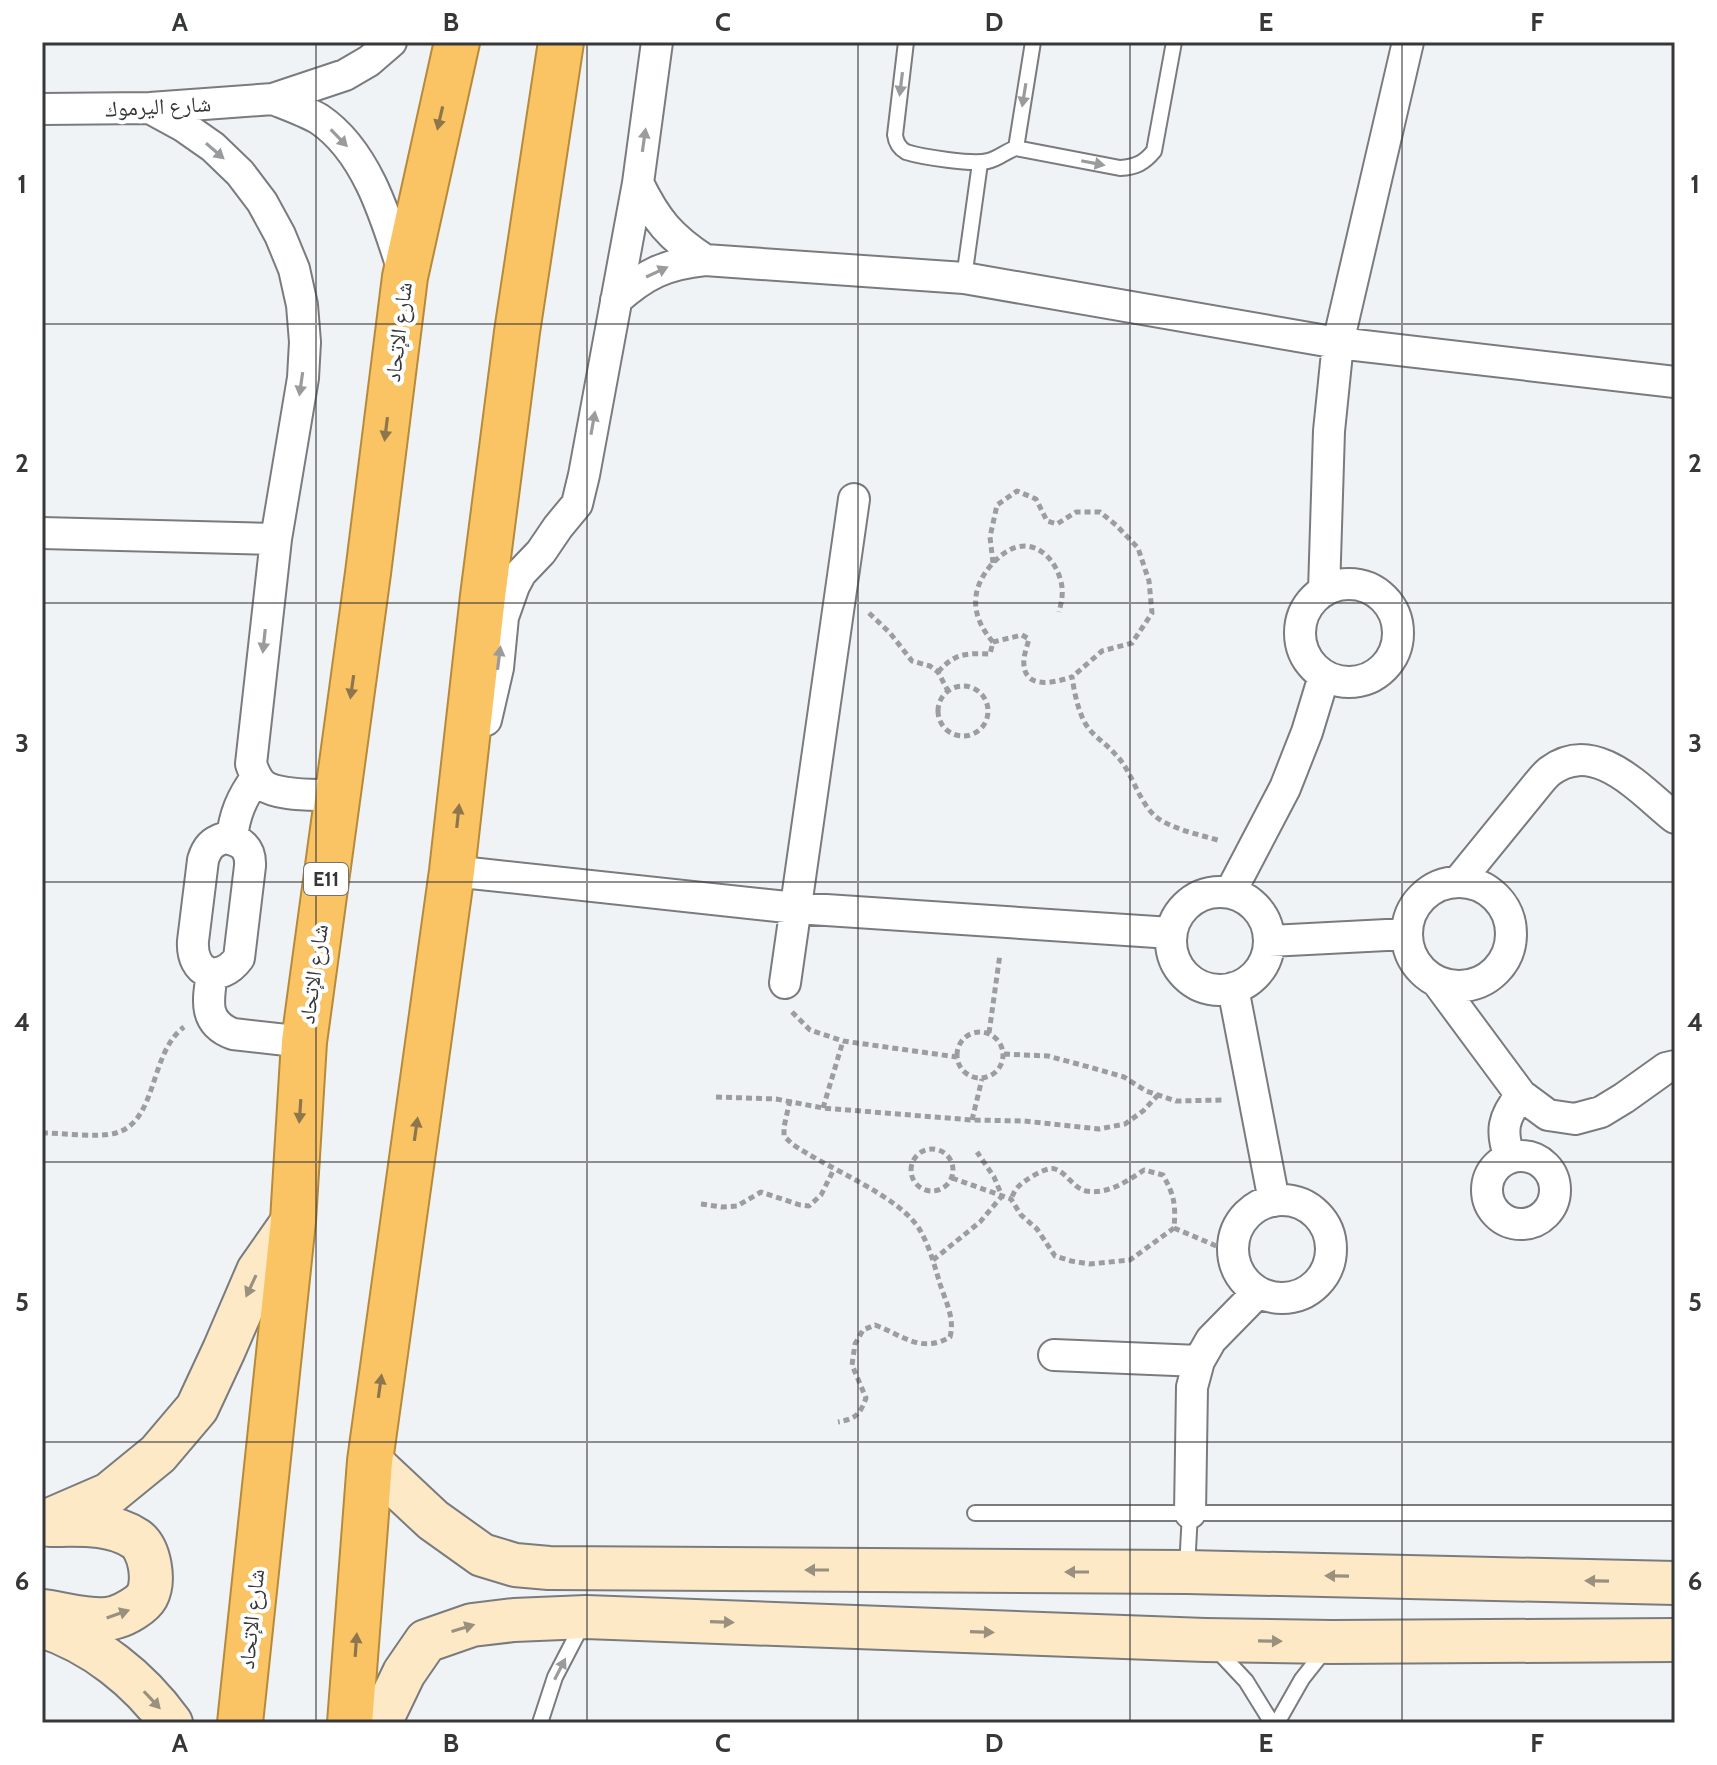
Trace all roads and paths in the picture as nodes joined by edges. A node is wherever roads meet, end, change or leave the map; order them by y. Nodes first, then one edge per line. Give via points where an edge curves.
1 (391, 42) edge
2 (457, 42) edge
3 (561, 42) edge
4 (657, 42) edge
5 (906, 42) edge
6 (1033, 42) edge
7 (1174, 42) edge
8 (1408, 42) edge
9 (273, 99) junction
10 (150, 108) junction
11 (42, 109) edge
12 (1016, 148) junction
13 (980, 163) junction
14 (638, 183) junction
15 (705, 260) junction
16 (405, 277) junction
17 (964, 278) junction
18 (616, 300) junction
19 (1338, 343) junction
20 (1675, 382) edge
21 (854, 499) dead end
22 (42, 533) edge
23 (276, 539) junction
24 (993, 563) junction
25 (1324, 591) junction
26 (839, 600) junction
27 (1059, 612) dead end
28 (993, 642) junction
29 (938, 672) junction
30 (1324, 676) junction
31 (1072, 677) junction
32 (948, 691) junction
33 (465, 756) junction
34 (256, 778) junction
35 (338, 796) junction
36 (1675, 818) edge
37 (232, 839) junction
38 (1254, 851) junction
39 (452, 871) junction
40 (1458, 882) junction
41 (1230, 893) junction
42 (796, 908) junction
43 (1004, 921) junction
44 (1171, 933) junction
45 (1406, 934) junction
46 (1269, 941) junction
47 (212, 974) junction
48 (785, 983) joint
49 (1438, 983) junction
50 (1233, 988) junction
51 (210, 1015) junction
52 (989, 1033) junction
53 (843, 1041) junction
54 (304, 1042) junction
55 (1004, 1054) junction
56 (957, 1057) junction
57 (1675, 1066) edge
58 (982, 1079) junction
59 (1158, 1095) junction
60 (1521, 1095) junction
61 (716, 1097) dead end
62 (1254, 1099) junction
63 (790, 1100) junction
64 (823, 1108) junction
65 (972, 1120) junction
66 (42, 1133) edge
67 (977, 1152) dead end
68 (1510, 1158) dead end
69 (834, 1169) junction
70 (952, 1178) junction
71 (1002, 1196) junction
72 (1011, 1199) junction
73 (1274, 1201) junction
74 (701, 1204) dead end
75 (293, 1221) junction
76 (1174, 1228) junction
77 (1233, 1253) junction
78 (933, 1260) junction
79 (1258, 1292) junction
80 (1054, 1355) dead end
81 (1199, 1361) junction
82 (838, 1422) dead end
83 (370, 1461) junction
84 (975, 1513) dead end
85 (1190, 1513) junction
86 (1675, 1513) edge
87 (42, 1524) edge
88 (1187, 1572) junction
89 (1675, 1583) edge
90 (42, 1611) edge
91 (586, 1617) junction
92 (42, 1626) edge
93 (1205, 1640) junction
94 (1675, 1640) edge
95 (1332, 1642) junction
96 (171, 1723) edge
97 (240, 1723) edge
98 (350, 1723) edge
99 (380, 1723) edge
100 (540, 1723) edge
101 (1274, 1723) edge

1 - 9 street, شارع اليرموك via 345,75
2 -> 16 highway, شارع الإتحاد / E11
3 - 33 highway via 517,332
14 -> 4 street
5 -> 13 lane via 896,143 906,152
6 -> 12 lane
12 -> 7 lane via 1120,168 1141,164 1154,151
8 - 19 street
9 - 10 street, شارع اليرموك
9 -> 16 street, شارع اليرموك via 317,118 343,139 374,191
10 - 11 street, شارع اليرموك
10 -> 23 street via 213,147 240,173 262,202 294,269 302,305 303,378
12 - 13 lane
13 - 17 lane
14 - 15 street via 664,228
14 - 18 street
15 - 17 street
18 -> 15 street via 656,270
16 -> 35 highway, شارع الإتحاد / E11
17 - 19 street
33 -> 18 street via 488,714 503,617 514,586 577,504
19 - 20 street
19 - 25 street via 1329,431
21 - 26 street
22 - 23 street
23 -> 34 street via 251,748
24 - 27 path via 1016,547 1039,549 1060,579
24 - 28 path via 983,574 975,603 983,631
24 - 31 path via 990,537 997,505 1017,491 1036,499 1047,521 1057,524 1076,512 1100,512 1138,548 1152,613 1132,643 1102,651
25 - 30 street via 1306,609 1300,634 1306,658
25 - 30 street via 1348,584 1373,591 1391,608 1398,633 1391,657 1373,675 1349,682
26 - 29 path via 866,611 912,661
26 - 42 street
28 - 29 path via 990,654 956,656
28 - 31 path via 1022,635 1029,639 1025,670 1038,683
29 - 32 path
30 - 38 street via 1285,788
31 - 38 path via 1081,716 1118,756 1159,819
32 - 32 path via 938,710 946,730 957,736 978,732 989,712 980,692 970,687
39 -> 33 highway
34 - 35 street via 277,792
34 - 37 street via 239,806
35 - 54 highway, شارع الإتحاد / E11
36 - 40 street via 1608,765 1569,762 1537,785
37 - 47 street via 243,844 251,859 241,947 232,968
37 - 47 street via 214,841 203,860 192,952
38 - 41 street
39 - 42 street
83 -> 39 highway
40 - 45 street via 1428,892 1416,904
40 - 49 street via 1477,885 1505,908 1511,945 1492,976 1475,985
41 - 44 street via 1193,901
41 - 46 street via 1262,915
42 - 43 street
42 - 48 street
43 - 44 street
43 - 52 path
44 - 50 street via 1174,957 1187,978 1209,989
45 - 46 street
45 - 49 street via 1414,964
46 - 50 street via 1255,976
47 - 51 street
48 - 53 path via 791,1010 810,1030
49 - 60 street
50 - 62 street
51 - 54 street via 233,1034
51 - 66 path via 187,1025 169,1042 139,1118 130,1127 107,1135
52 - 55 path
52 - 56 path via 970,1034
53 - 56 path
53 - 64 path
54 -> 75 highway, شارع الإتحاد / E11
55 - 58 path via 998,1071
55 - 59 path via 1048,1056 1124,1077
56 - 58 path via 965,1073
57 - 60 street via 1601,1112 1575,1119 1548,1115
58 - 65 path
59 - 62 path via 1176,1101
59 - 65 path via 1125,1124 1099,1129
60 - 68 street via 1504,1125
61 - 63 path
62 - 73 street
63 - 64 path
63 - 69 path via 784,1136
64 - 65 path
67 - 71 path
69 - 74 path via 809,1206 761,1192 737,1206
69 - 78 path via 905,1211
70 - 70 path via 950,1160 935,1149 918,1155 913,1163 911,1172 920,1188 939,1190
70 - 71 path
71 - 72 path
71 - 78 path via 980,1222
72 - 76 path via 1055,1256 1090,1264 1130,1260
72 - 76 path via 1017,1187 1047,1168 1057,1169 1084,1190 1104,1191 1144,1170 1163,1175 1172,1193
73 - 77 street via 1244,1219
73 - 79 street via 1299,1203 1326,1227 1329,1264 1316,1284 1294,1297
75 -> 87 main road via 258,1271 197,1408 158,1454 109,1494
75 - 97 highway, شارع الإتحاد / E11
76 - 77 path
77 - 79 street via 1241,1275
78 - 82 path via 951,1316 950,1337 932,1345 875,1325 863,1330 852,1365 866,1398 861,1411
79 - 81 street via 1211,1340
80 - 81 street
81 - 85 street via 1192,1387
88 -> 83 main road via 515,1565 482,1555 433,1520
98 -> 83 highway
84 - 85 lane
85 - 86 lane
85 - 88 lane
90 -> 87 main road via 114,1619 147,1597 151,1579 150,1561 138,1540 96,1526
89 -> 88 main road
91 -> 93 main road
99 -> 91 main road via 426,1641 472,1625
100 -> 91 lane via 555,1677
92 -> 96 main road via 84,1644 128,1675
93 -> 95 main road
93 - 101 lane via 1246,1681
94 - 95 main road
95 - 101 lane

